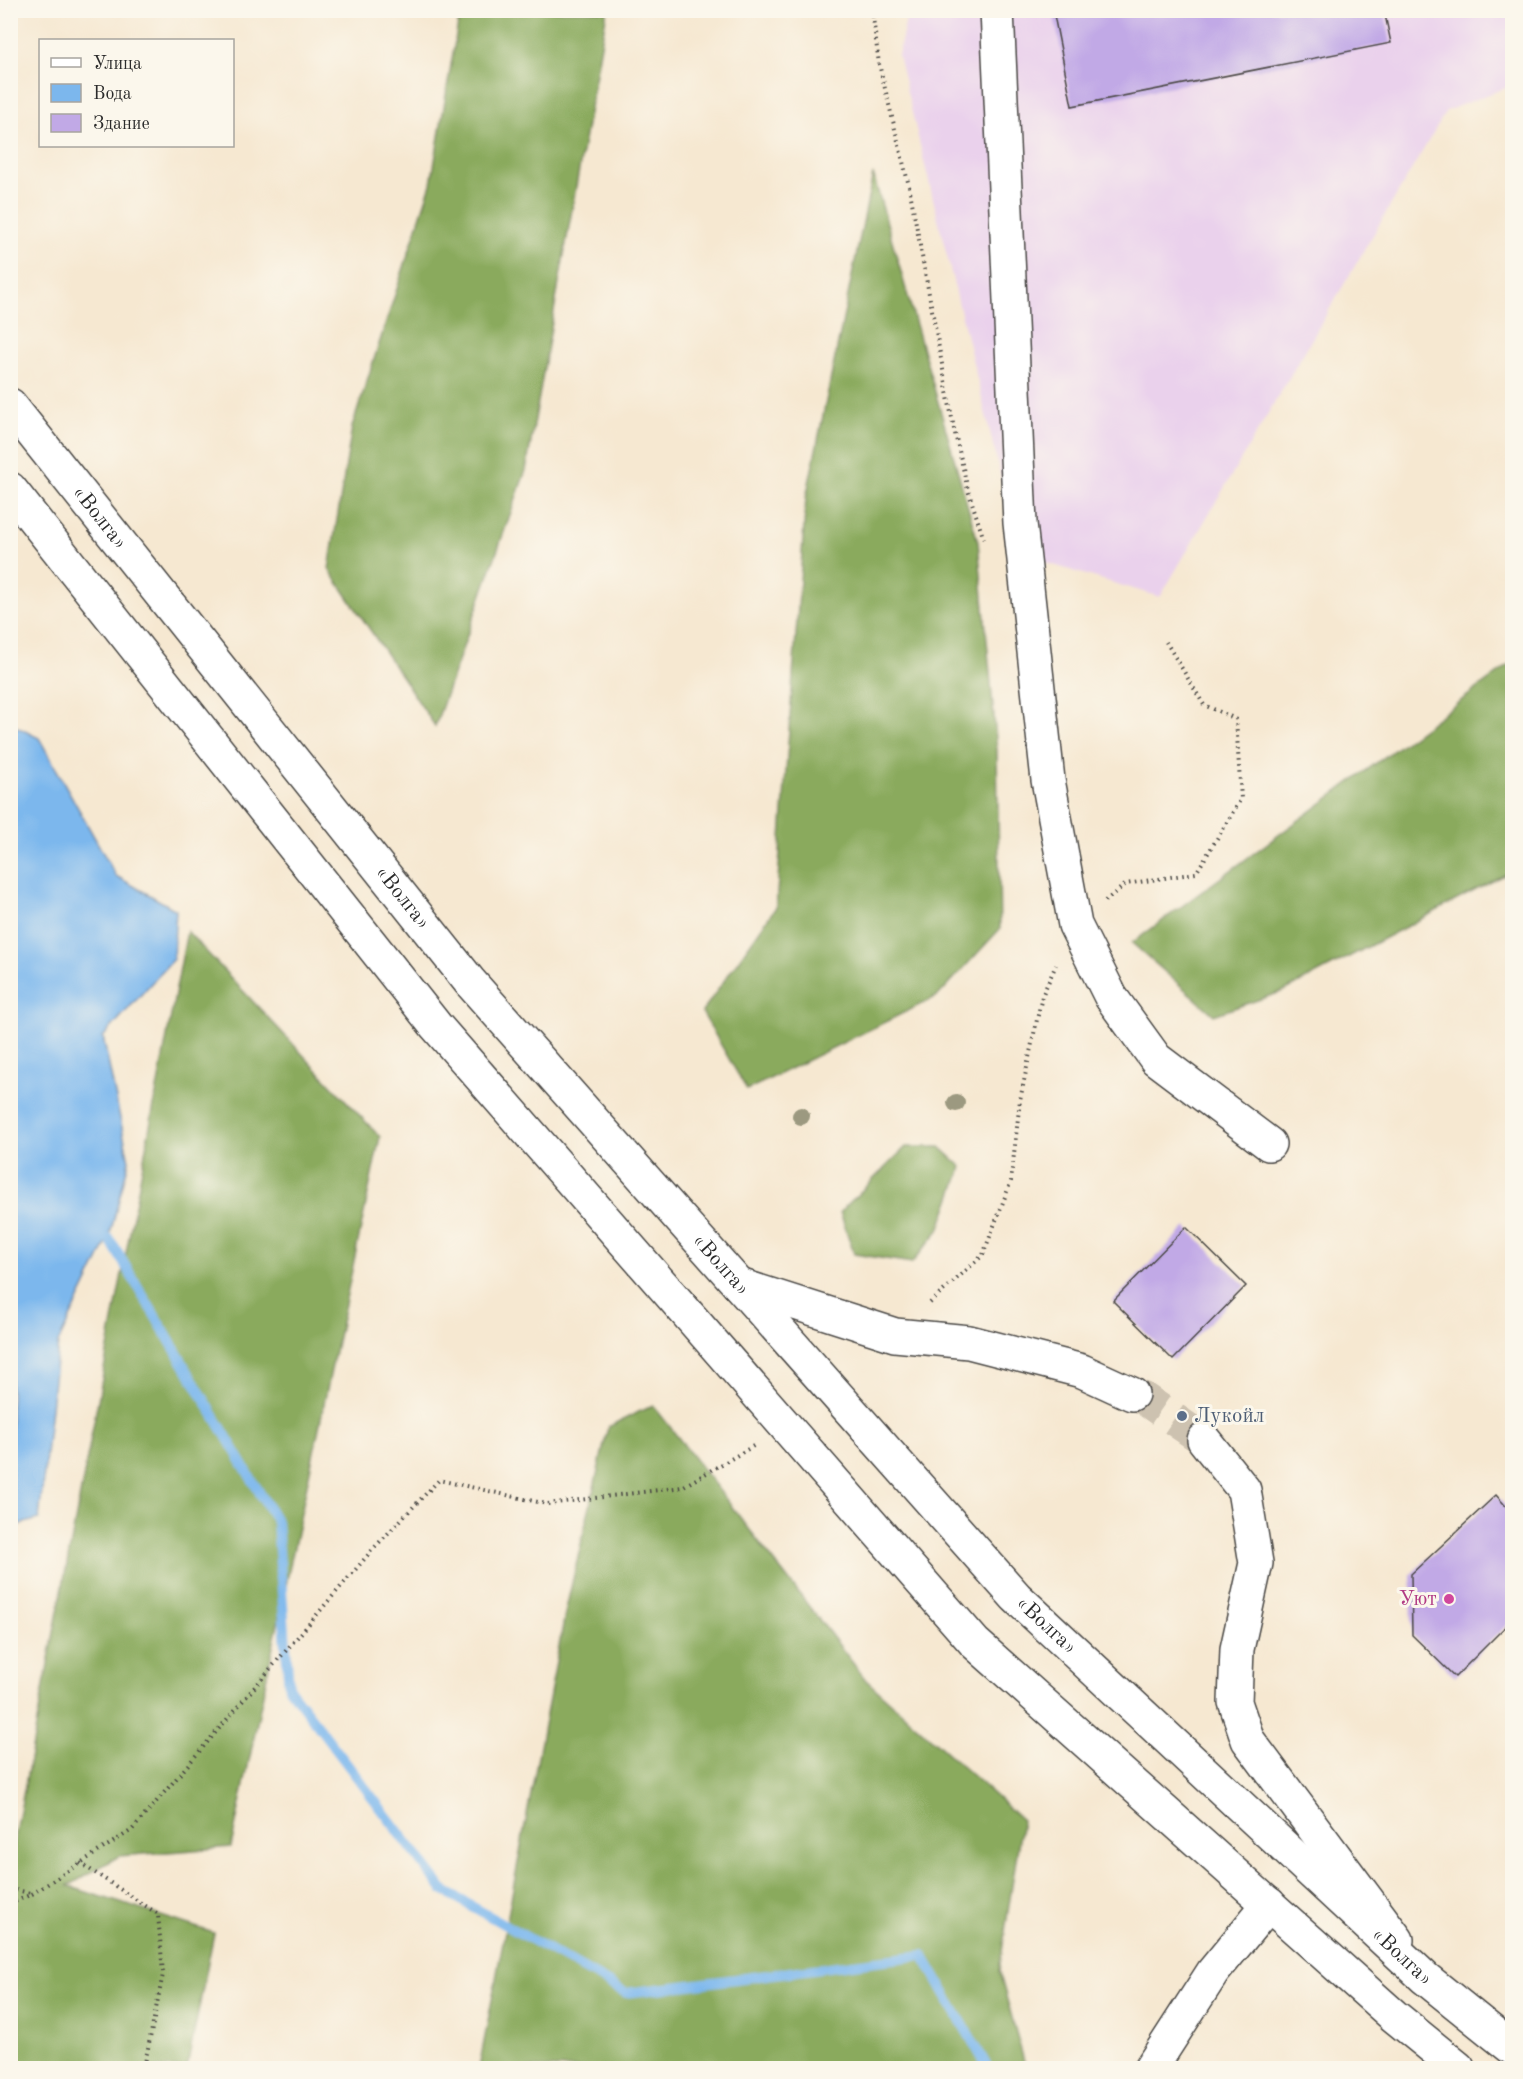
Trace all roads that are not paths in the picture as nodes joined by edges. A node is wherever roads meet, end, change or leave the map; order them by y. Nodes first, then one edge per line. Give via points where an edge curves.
1 (997, 10) edge
2 (10, 405) edge
3 (10, 489) edge
4 (1269, 1144) dead end
5 (739, 1285) junction
6 (1132, 1394) tunnel mouth
7 (1204, 1440) tunnel mouth
8 (1269, 1904) junction
9 (1425, 1978) junction
10 (1512, 2048) edge
11 (1151, 2068) edge
12 (1458, 2068) edge

1 - 4 main road via 1020,523 1048,780 1075,926 1111,997 1156,1059
2 - 5 main road, «Волга» via 470,982
3 - 8 main road via 436,1026 975,1643
5 - 6 main road via 895,1335 969,1342 1082,1371
5 - 9 main road, «Волга» via 1016,1596
7 - 9 main road via 1244,1490 1256,1563 1237,1649 1235,1702 1248,1740
8 - 11 main road via 1213,1972
8 - 12 main road
9 - 10 main road, «Волга»

